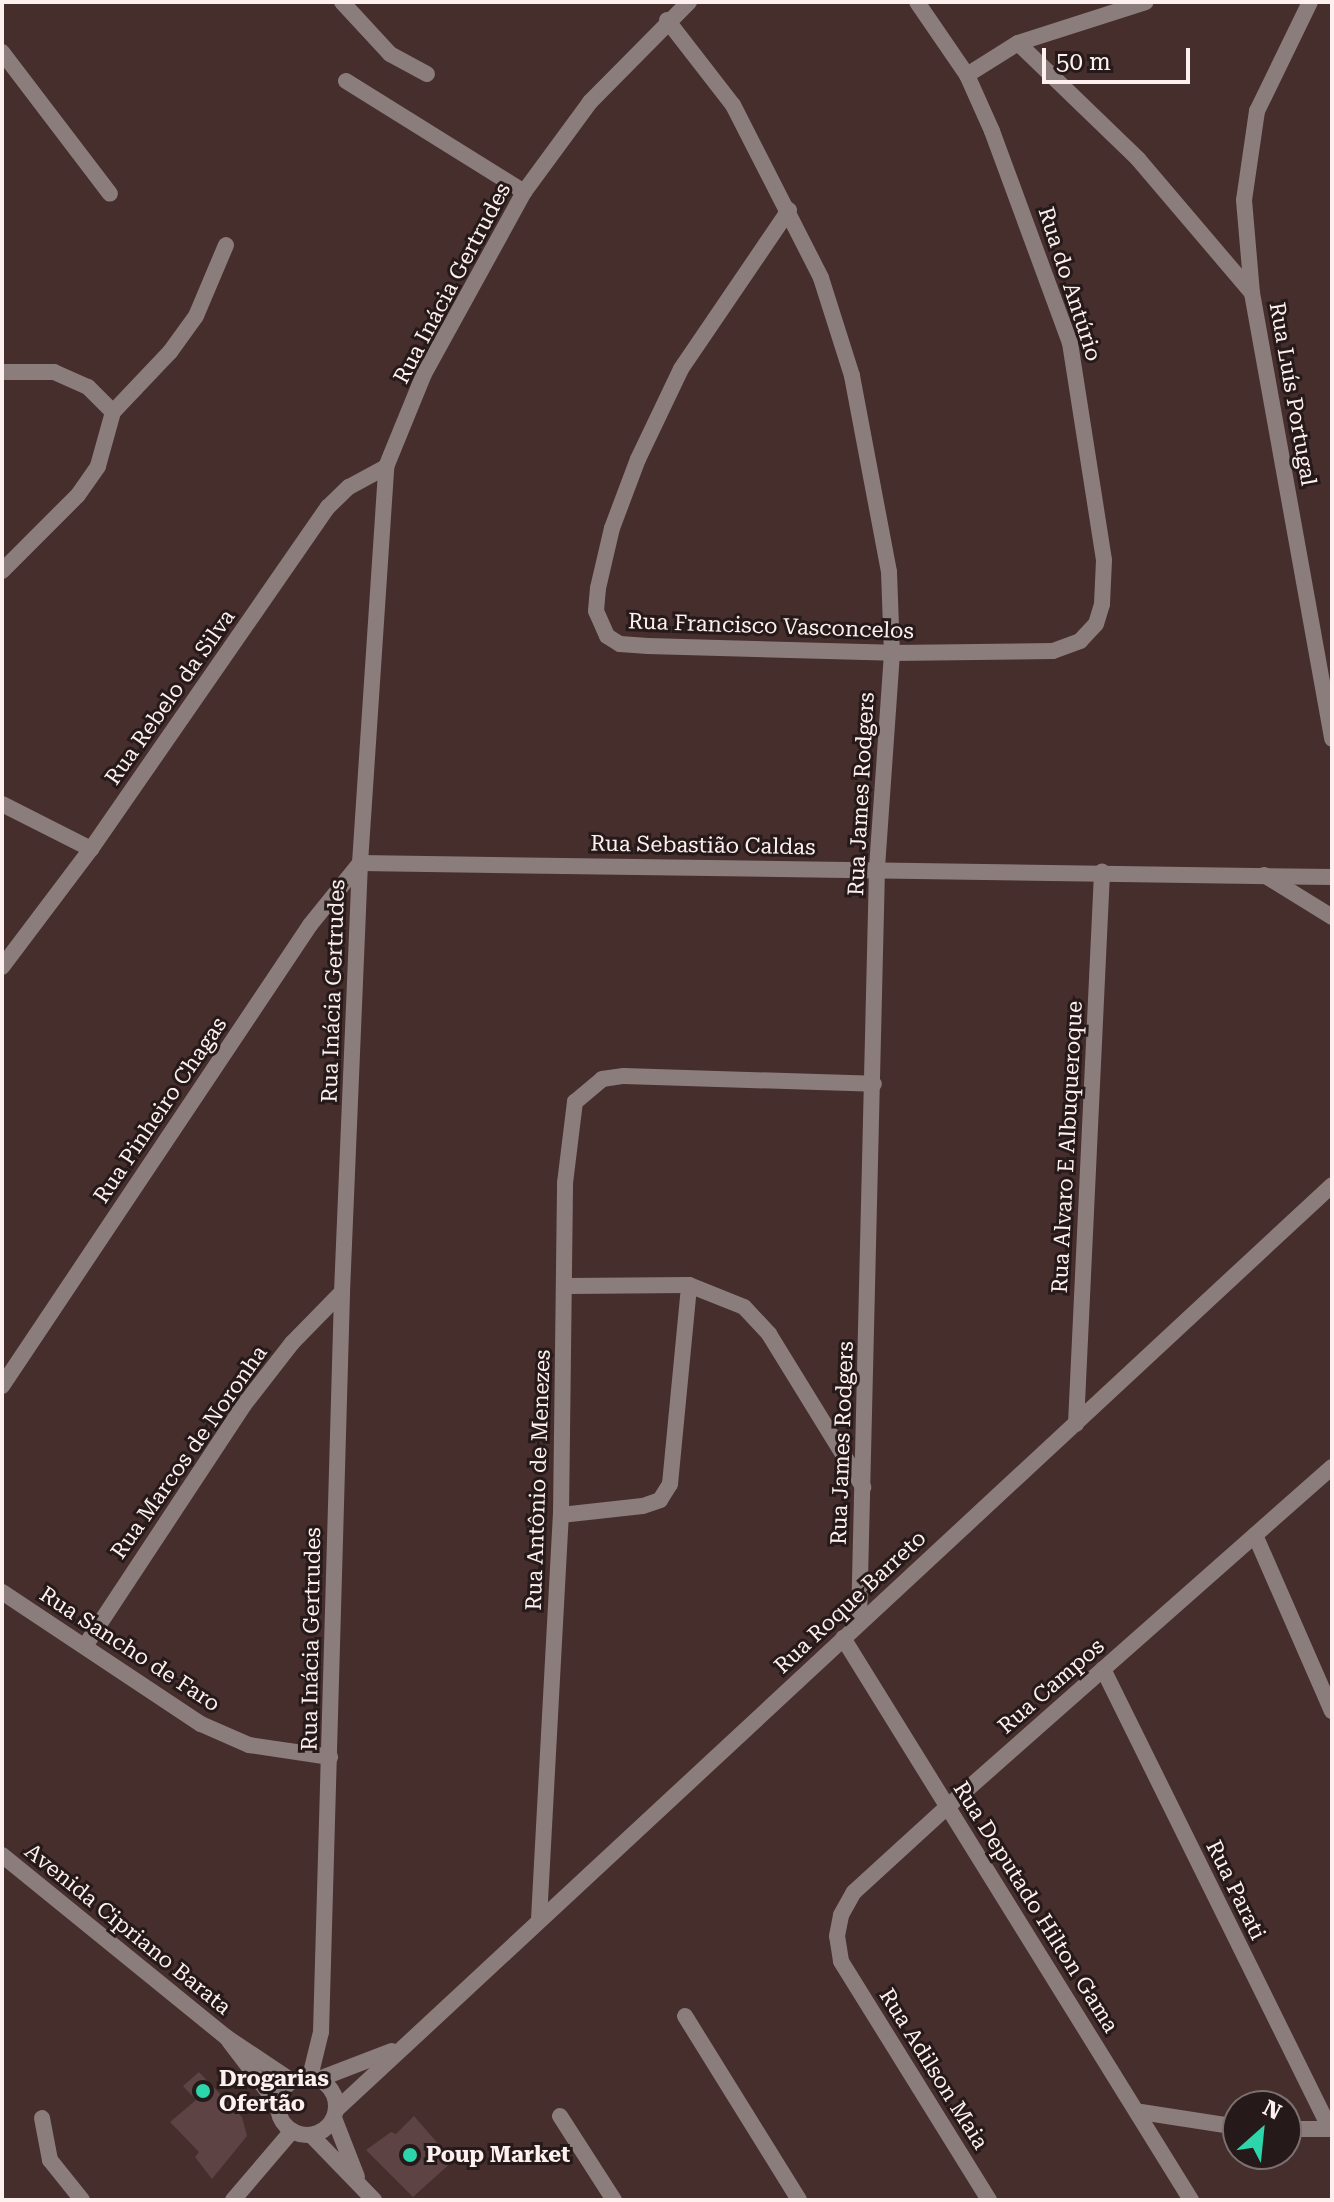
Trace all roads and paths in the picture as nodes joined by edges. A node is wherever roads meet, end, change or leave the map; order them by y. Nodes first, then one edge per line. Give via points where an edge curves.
1 (342, 2) edge
2 (689, 2) edge
3 (917, 2) edge
4 (1146, 2) edge
5 (1310, 2) edge
6 (667, 20) junction
7 (1018, 43) junction
8 (2, 52) edge
9 (427, 74) dead end
10 (967, 75) junction
11 (346, 81) dead end
12 (524, 192) junction
13 (110, 194) dead end
14 (789, 210) junction
15 (226, 245) dead end
16 (1252, 293) junction
17 (2, 372) edge
18 (113, 412) junction
19 (386, 467) junction
20 (2, 571) edge
21 (1102, 604) joint
22 (892, 653) junction
23 (1332, 739) edge
24 (2, 804) edge
25 (91, 849) junction
26 (360, 863) junction
27 (877, 869) junction
28 (1102, 872) junction
29 (1263, 874) junction
30 (1332, 877) edge
31 (1332, 917) edge
32 (2, 967) edge
33 (874, 1084) junction
34 (1332, 1185) edge
35 (689, 1285) junction
36 (567, 1286) junction
37 (342, 1292) junction
38 (2, 1386) edge
39 (1076, 1424) junction
40 (1332, 1467) edge
41 (863, 1489) junction
42 (561, 1515) junction
43 (1255, 1535) junction
44 (2, 1592) edge
45 (859, 1623) junction
46 (843, 1638) junction
47 (85, 1646) junction
48 (1103, 1669) junction
49 (1332, 1711) edge
50 (330, 1757) junction
51 (946, 1808) junction
52 (2, 1855) edge
53 (539, 1919) junction
54 (841, 1961) joint
55 (685, 2016) dead end
56 (226, 2037) junction
57 (397, 2049) junction
58 (315, 2078) junction
59 (292, 2081) junction
60 (278, 2105) junction
61 (1141, 2112) junction
62 (335, 2114) junction
63 (560, 2116) dead end
64 (42, 2118) dead end
65 (1222, 2125) edge
66 (1302, 2129) edge
67 (1331, 2129) edge
68 (292, 2131) junction
69 (311, 2135) junction
70 (359, 2182) junction
71 (82, 2200) edge
72 (233, 2200) edge
73 (374, 2200) edge
74 (614, 2200) edge
75 (799, 2200) edge
76 (989, 2200) edge
77 (1191, 2200) edge

1 - 9 street via 390,54
2 - 6 street, Rua Inácia Gertrudes
3 - 10 street, Rua do Antúrio
4 - 7 street
5 - 16 street, Rua Luís Portugal via 1257,111 1246,160
6 - 12 street, Rua Inácia Gertrudes via 590,102
6 - 14 street, Rua James Rodgers via 733,105
7 - 10 street
7 - 16 street, Rua Luís Portugal via 1138,159
8 - 13 street
10 - 21 street, Rua do Antúrio via 1043,260 1070,343 1099,505
11 - 12 street
12 - 19 street, Rua Inácia Gertrudes via 424,374
14 - 22 street, Rua James Rodgers via 821,278 852,376 889,572
14 - 22 street, Rua Francisco Vasconcelos via 745,270 669,395 612,528 596,611 607,636 620,644
15 - 18 street via 196,316
16 - 23 street, Rua Luís Portugal
17 - 18 street via 54,372 88,387
18 - 20 street via 98,466 78,495
19 - 25 street, Rua Rebelo da Silva via 349,487 328,507
19 - 26 street, Rua Inácia Gertrudes
21 - 22 street, Rua Francisco Vasconcelos via 1096,624 1080,641 1053,651
22 - 27 street, Rua James Rodgers
24 - 25 street
25 - 32 street, Rua Rebelo da Silva
26 - 27 street, Rua Sebastião Caldas
26 - 37 street, Rua Inácia Gertrudes
26 - 38 street, Rua Pinheiro Chagas via 310,925
27 - 28 street, Rua Sebastião Caldas
27 - 33 street, Rua James Rodgers
28 - 29 street, Rua Sebastião Caldas
28 - 39 street, Rua Alvaro E Albuqueroque
29 - 30 street, Rua Sebastião Caldas
29 - 31 street
33 - 36 street, Rua Antônio de Menezes via 602,1079 575,1102 565,1183
33 - 41 street, Rua James Rodgers
34 - 39 street, Rua Roque Barreto
35 - 36 street
35 - 41 street via 744,1307 769,1334
35 - 42 street via 670,1484 660,1500 643,1506
36 - 42 street, Rua Antônio de Menezes
37 - 47 street, Rua Marcos de Noronha via 292,1343 243,1406
37 - 50 street, Rua Inácia Gertrudes
39 - 45 street, Rua Roque Barreto
40 - 43 street, Rua Campos
41 - 45 street, Rua James Rodgers
42 - 53 street, Rua Antônio de Menezes
43 - 48 street, Rua Campos
43 - 49 street
44 - 47 street, Rua Sancho de Faro
45 - 46 street, Rua Roque Barreto
46 - 51 street, Rua Deputado Hilton Gama
46 - 53 street, Rua Roque Barreto
47 - 50 street, Rua Sancho de Faro via 201,1724 249,1745
48 - 51 street, Rua Campos
48 - 67 street, Rua Parati
50 - 58 street, Rua Inácia Gertrudes
51 - 54 street, Rua Campos via 854,1892 837,1936
51 - 61 street, Rua Deputado Hilton Gama
52 - 56 street, Avenida Cipriano Barata
53 - 57 street, Rua Roque Barreto
54 - 76 street, Rua Adilson Maia
55 - 75 street
56 - 59 street, Avenida Cipriano Barata
56 - 60 street, Avenida Cipriano Barata
57 - 58 street, Rua Roque Barreto
57 - 62 street, Rua Roque Barreto
58 - 59 street
58 - 62 street via 333,2091
59 - 60 street
60 - 68 street
61 - 65 street
61 - 77 street, Rua Deputado Hilton Gama
62 - 69 street
62 - 70 street
63 - 74 street
64 - 71 street via 50,2160
66 - 67 street
68 - 69 street
68 - 72 street
69 - 70 street
70 - 73 street

